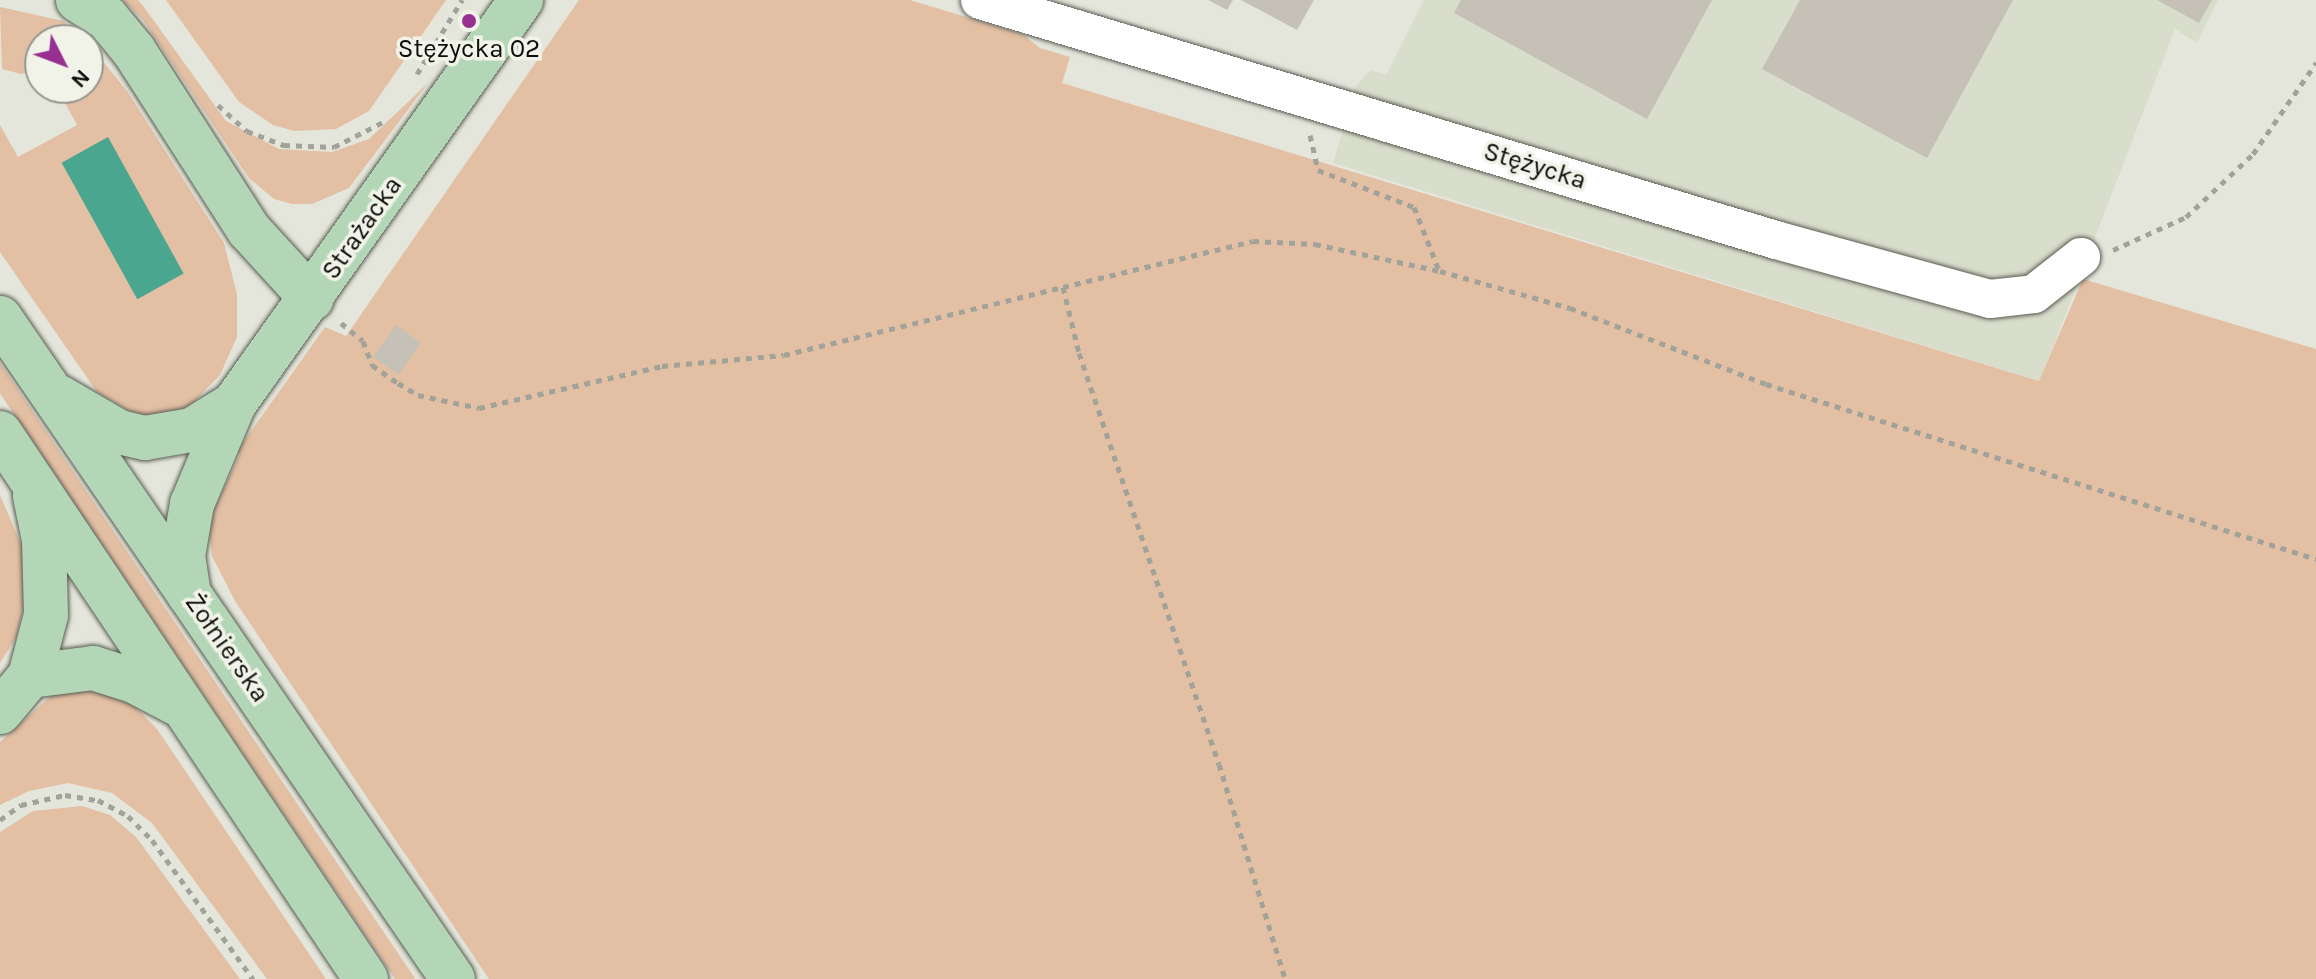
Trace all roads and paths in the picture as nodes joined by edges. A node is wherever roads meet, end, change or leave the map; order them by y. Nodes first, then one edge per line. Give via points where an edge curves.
1 (78, 0) edge
2 (462, 0) edge
3 (521, 0) edge
4 (980, 0) edge
5 (2316, 63) edge
6 (408, 89) dead end
7 (210, 93) dead end
8 (1305, 96) junction
9 (394, 111) dead end
10 (2081, 257) joint
11 (1440, 271) junction
12 (1063, 287) junction
13 (312, 299) junction
14 (0, 318) edge
15 (47, 388) junction
16 (234, 404) junction
17 (0, 433) edge
18 (32, 482) junction
19 (2316, 559) edge
20 (189, 594) junction
21 (8, 702) edge
22 (186, 710) junction
23 (0, 820) edge
24 (253, 979) edge
25 (366, 979) edge
26 (453, 979) edge
27 (1285, 979) edge

1 - 13 main road, Strażacka via 107,18 134,51 249,230
2 - 6 path
3 - 13 main road, Strażacka
4 - 8 street, Stężycka
5 - 10 path via 2253,154 2186,217 2117,249
7 - 9 path via 247,131 284,145 334,147 363,135
8 - 10 street, Stężycka via 1776,240 1990,299 2034,294
8 - 11 path via 1318,170 1414,207
11 - 12 path via 1315,244 1253,241
11 - 19 path via 1570,308 1766,384
12 - 13 path via 784,355 662,366 479,408 418,395 398,383 372,365 363,341
12 - 27 path via 1079,353 1219,764
13 - 16 main road
14 - 15 main road, Żołnierska
15 - 16 main road via 89,417 145,438 192,430
15 - 20 main road, Żołnierska
16 - 20 main road via 192,504 183,556
17 - 18 main road
18 - 21 main road via 47,588 40,646
18 - 22 main road
20 - 26 main road, Żołnierska
21 - 22 main road via 93,668 146,686
22 - 25 main road
23 - 24 path via 21,805 65,795 98,800 128,816 152,840

